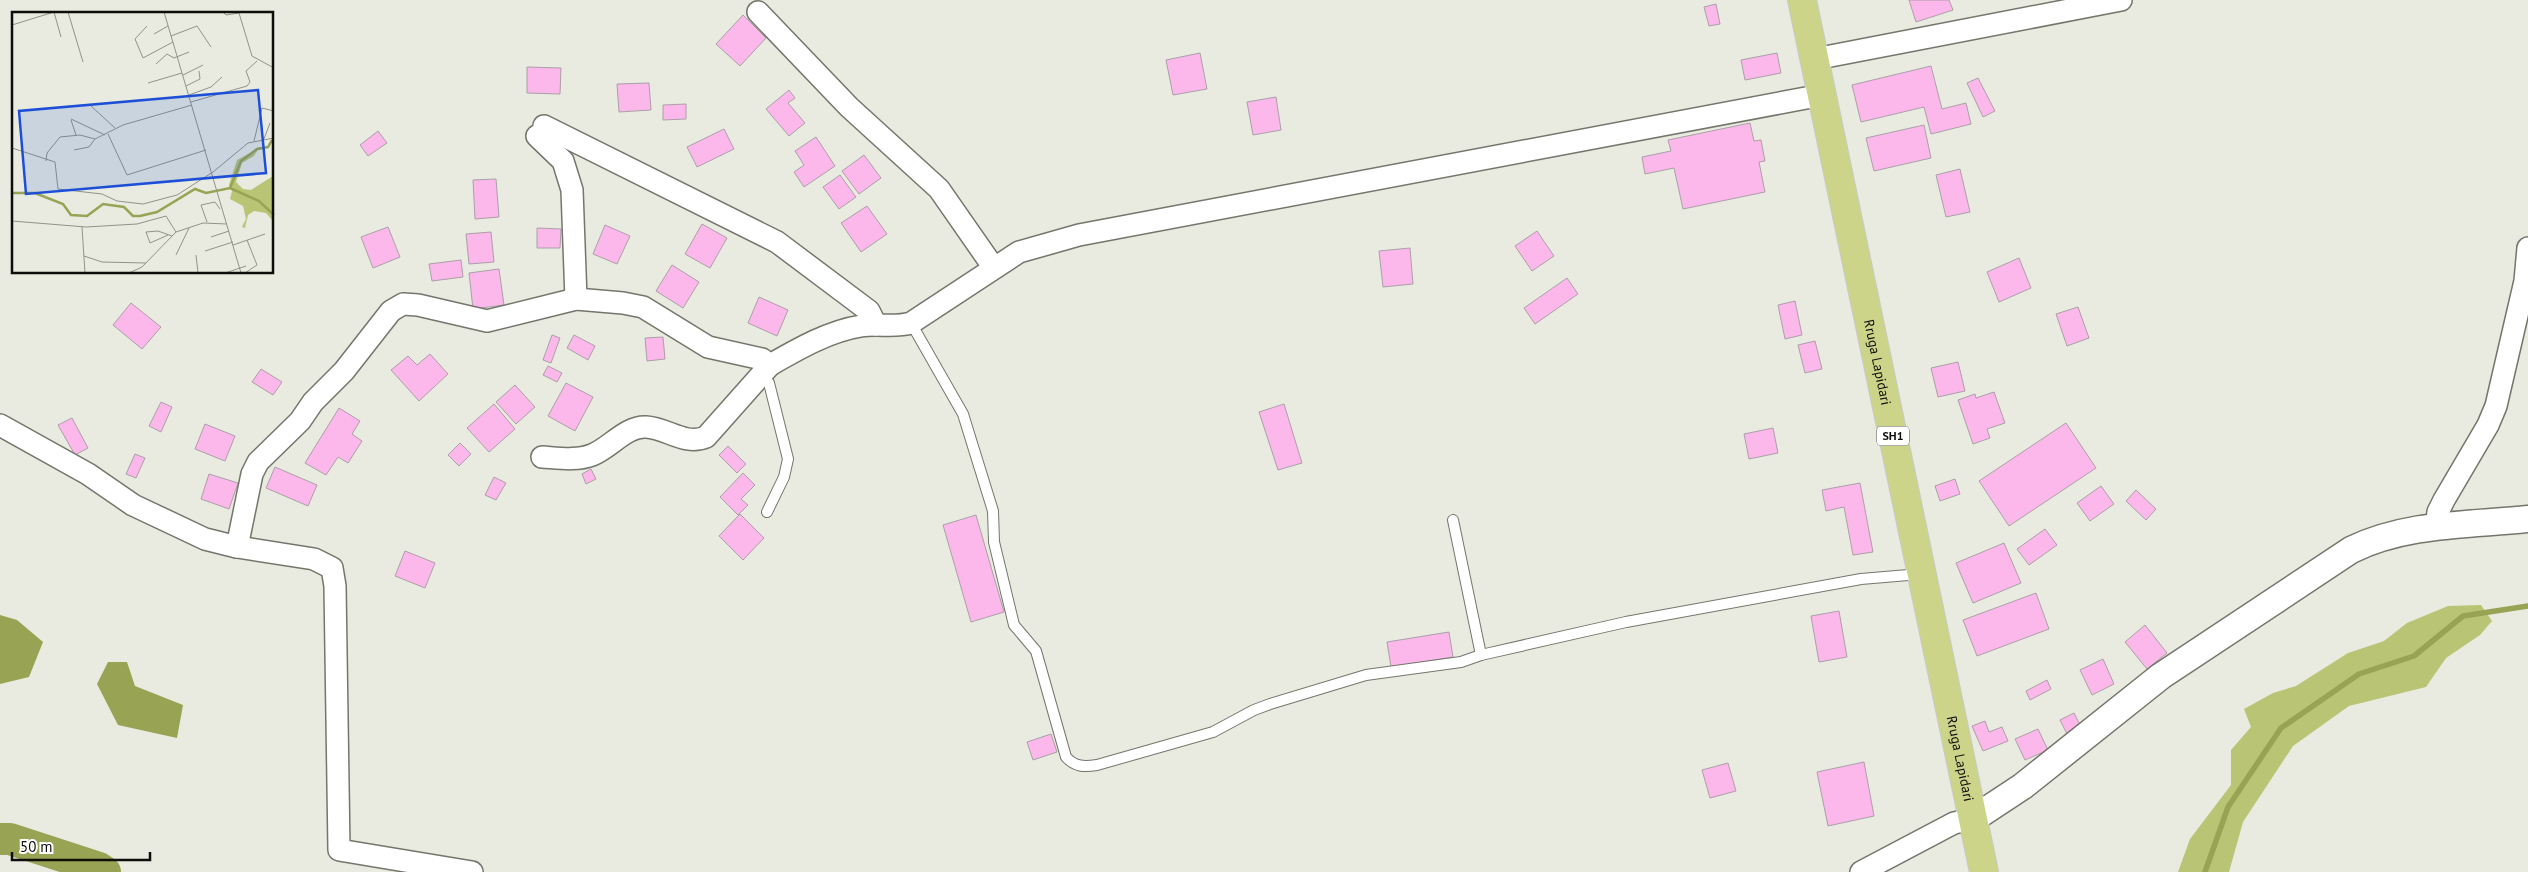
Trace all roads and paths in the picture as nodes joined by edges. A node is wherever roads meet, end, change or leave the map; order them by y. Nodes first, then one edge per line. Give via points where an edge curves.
1 (1802, 0) edge
2 (2121, 0) edge
3 (758, 12) dead end
4 (1815, 59) junction
5 (1822, 94) junction
6 (2528, 248) edge
7 (994, 268) junction
8 (576, 299) junction
9 (911, 323) junction
10 (876, 324) junction
11 (766, 369) junction
12 (0, 424) edge
13 (542, 457) dead end
14 (767, 512) dead end
15 (1453, 520) dead end
16 (2528, 520) edge
17 (2436, 528) junction
18 (237, 547) junction
19 (1921, 574) junction
20 (1481, 655) junction
21 (1973, 819) junction
22 (472, 872) edge
23 (1861, 872) edge
24 (1984, 872) edge

1 - 4 main road, Rruga Lapidari / SH1
2 - 4 street
3 - 7 street via 849,106 939,190
4 - 5 main road, Rruga Lapidari / SH1
5 - 7 street via 1079,235 1019,252
5 - 19 main road, Rruga Lapidari / SH1
6 - 17 street via 2525,281 2496,406 2438,512
7 - 9 street
8 - 10 street via 572,190 563,161 540,131 777,242 869,311
8 - 11 street via 644,307 708,348 762,359
8 - 18 street via 487,321 418,305 403,304 391,311 300,421 258,462 252,474
9 - 10 street via 900,326
9 - 20 lane via 963,414 993,511 994,542 1014,625 1036,651 1066,757 1071,763 1097,765 1213,732 1270,704 1366,676 1461,662
10 - 11 street via 843,330 808,344
11 - 13 street via 706,437 698,441 646,426 633,430 592,455
11 - 14 lane via 788,459 784,477
12 - 18 street via 88,474 133,505 205,539
15 - 20 lane
16 - 17 street
17 - 21 street via 2389,534 2351,550 2162,676 2023,786
18 - 22 street via 314,559 332,568 336,586 339,850
19 - 20 lane via 1862,579 1636,620
19 - 21 main road, Rruga Lapidari / SH1
21 - 23 street via 1954,823
21 - 24 main road, Rruga Lapidari / SH1

